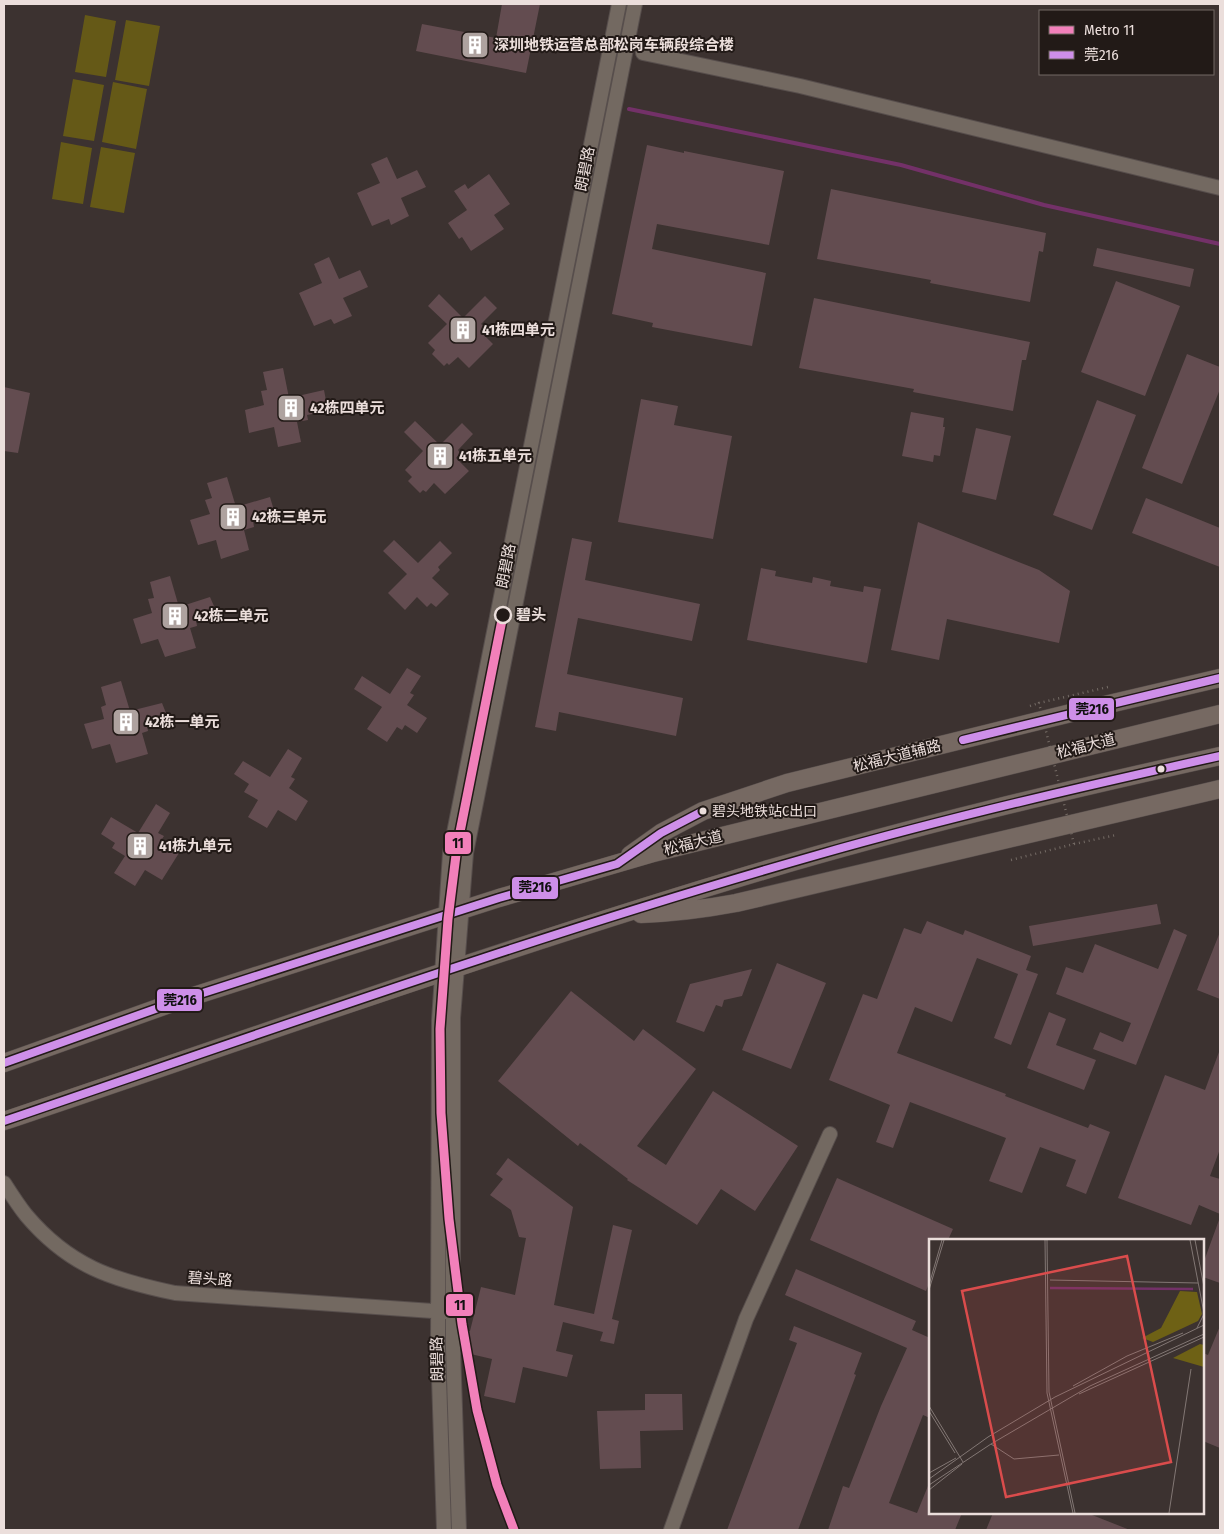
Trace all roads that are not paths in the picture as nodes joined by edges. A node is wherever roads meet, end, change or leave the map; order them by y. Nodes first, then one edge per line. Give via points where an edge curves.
1 (619, 4) edge
2 (635, 4) edge
3 (643, 53) dead end
4 (1220, 188) edge
5 (1220, 678) edge
6 (1220, 714) edge
7 (1220, 756) edge
8 (1220, 789) edge
9 (617, 864) junction
10 (454, 913) junction
11 (618, 915) junction
12 (450, 970) junction
13 (4, 1063) edge
14 (4, 1121) edge
15 (830, 1134) dead end
16 (4, 1184) edge
17 (438, 1311) junction
18 (453, 1312) junction
19 (444, 1530) edge
20 (458, 1530) edge
21 (671, 1530) edge

1 - 10 street, 朗碧路 via 450,853
2 - 10 street, 朗碧路
3 - 4 street via 800,86
5 - 9 main road, 松福大道辅路 via 787,783 703,810 661,833
6 - 9 main road, 松福大道
7 - 11 main road via 938,823
8 - 11 main road via 736,903 665,914
9 - 10 main road, 松福大道
10 - 12 street, 朗碧路
10 - 13 main road, 松福大道 via 175,1002
11 - 12 main road
12 - 14 main road
12 - 17 street, 朗碧路 via 439,1021
12 - 18 street, 朗碧路 via 454,1018
15 - 21 street via 746,1318
16 - 17 street, 碧头路 via 25,1214 57,1247 110,1277 139,1286 175,1292
17 - 18 street, 碧头路
17 - 19 street, 朗碧路
18 - 20 street, 朗碧路

